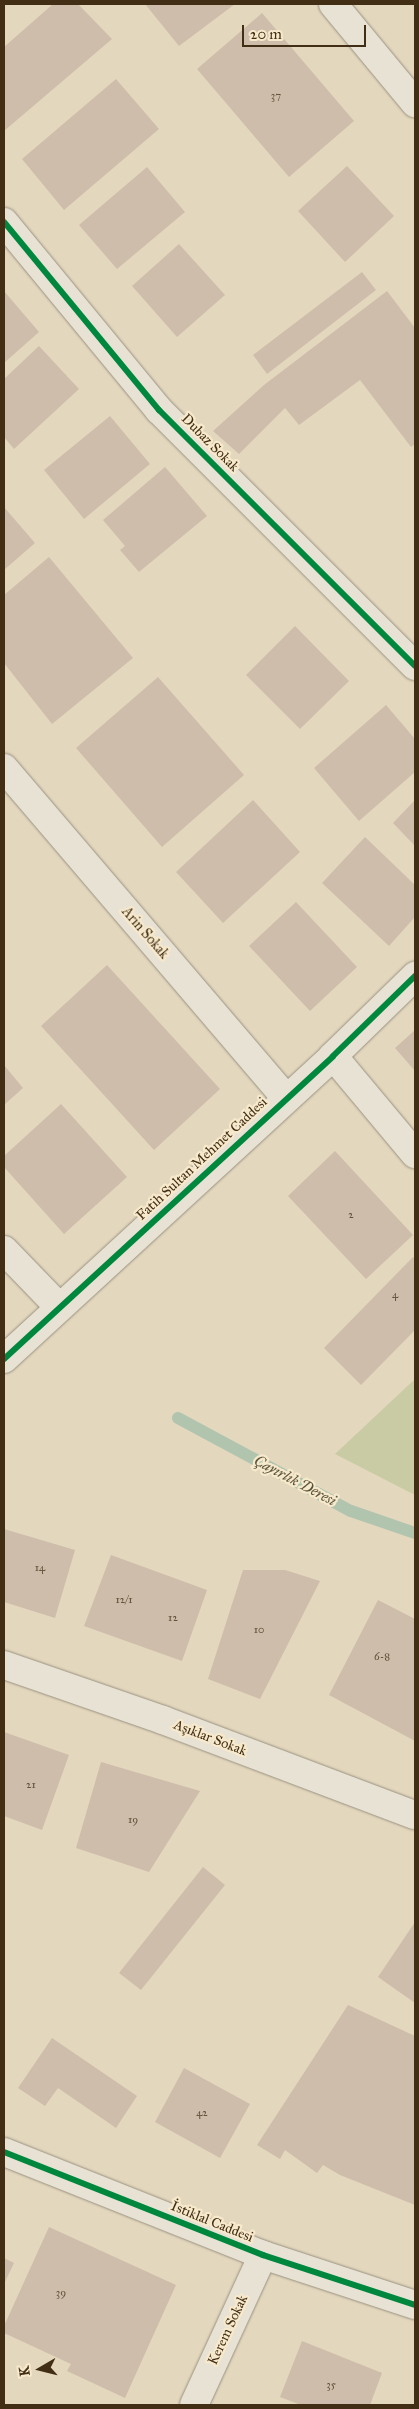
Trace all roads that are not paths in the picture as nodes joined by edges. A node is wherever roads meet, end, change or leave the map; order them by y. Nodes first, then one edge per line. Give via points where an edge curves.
1 (333, 4) edge
2 (415, 103) edge
3 (4, 222) edge
4 (415, 666) edge
5 (4, 768) edge
6 (415, 976) edge
7 (333, 1056) junction
8 (286, 1098) junction
9 (415, 1154) edge
10 (4, 1250) edge
11 (59, 1307) junction
12 (4, 1359) edge
13 (4, 1665) edge
14 (415, 1816) edge
15 (4, 2152) edge
16 (262, 2255) junction
17 (415, 2305) edge
18 (194, 2405) edge

1 - 2 street
3 - 4 street, Dubaz Sokak via 159,410
5 - 8 street, Arin Sokak
6 - 7 street, Fatih Sultan Mehmet Caddesi
7 - 8 street, Fatih Sultan Mehmet Caddesi
7 - 9 street
8 - 11 street, Fatih Sultan Mehmet Caddesi
10 - 11 street
11 - 12 street, Fatih Sultan Mehmet Caddesi
13 - 14 street, Aşıklar Sokak via 163,1720
15 - 16 street, İstiklal Caddesi
16 - 17 street, İstiklal Caddesi
16 - 18 street, Kerem Sokak

